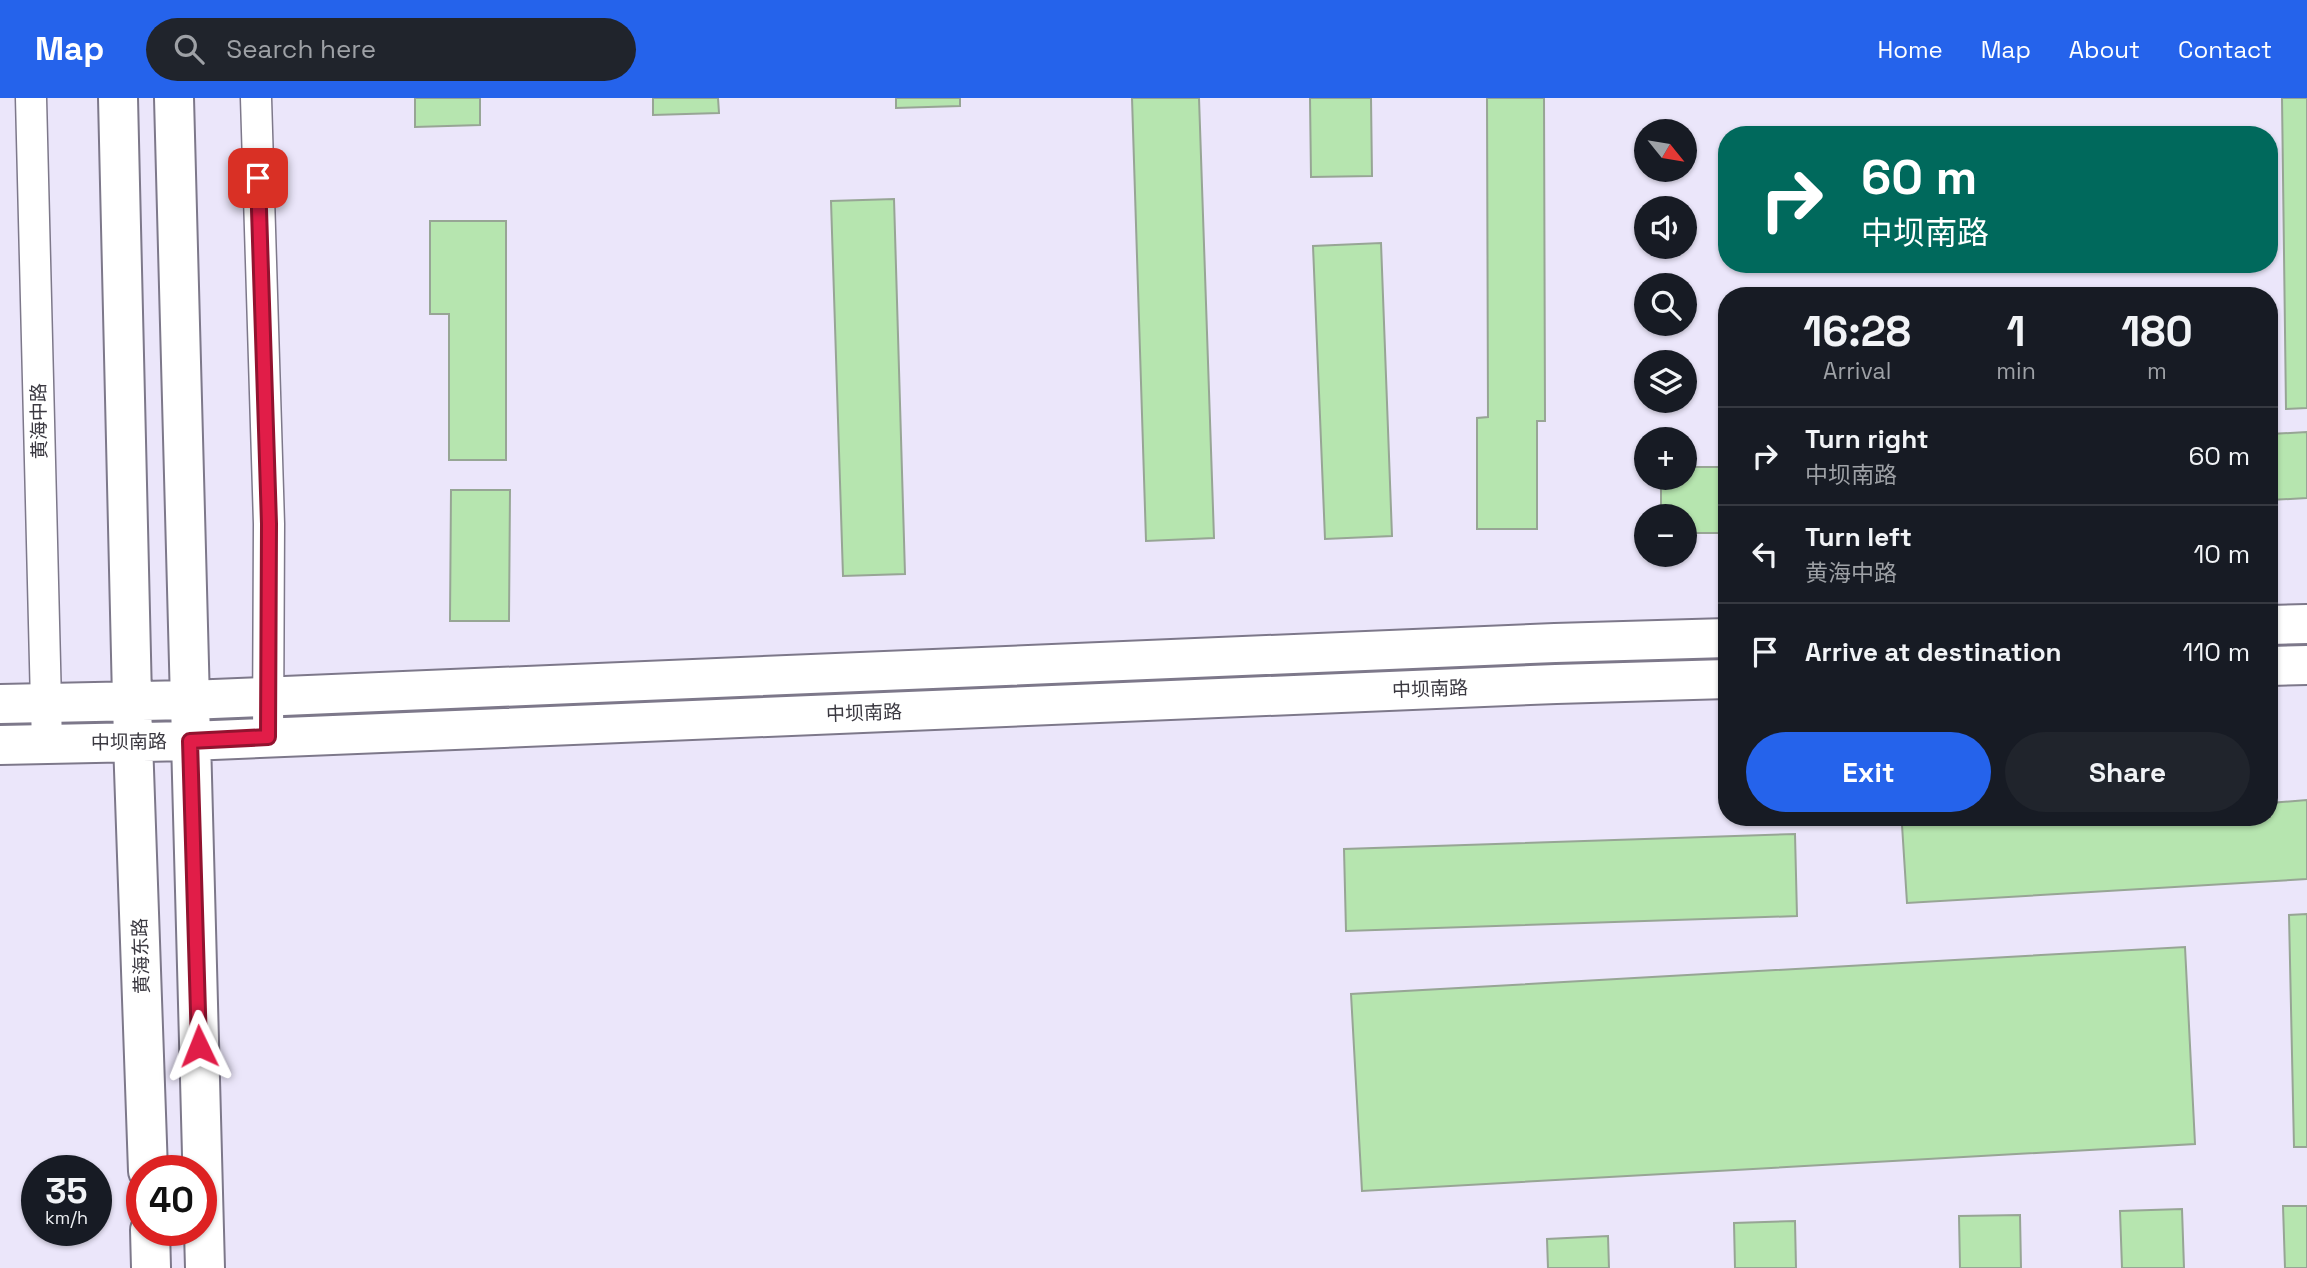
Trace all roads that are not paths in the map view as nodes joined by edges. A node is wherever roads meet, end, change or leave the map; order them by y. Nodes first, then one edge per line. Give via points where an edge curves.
1 (31, 98) edge
2 (118, 98) edge
3 (174, 98) edge
4 (256, 98) edge
5 (2307, 624) edge
6 (2278, 625) edge
7 (1718, 638) edge
8 (2307, 665) edge
9 (2278, 666) edge
10 (1718, 679) edge
11 (266, 696) junction
12 (133, 700) junction
13 (190, 700) junction
14 (0, 704) edge
15 (268, 737) junction
16 (133, 741) junction
17 (190, 741) junction
18 (47, 744) junction
19 (0, 745) edge
20 (147, 1155) edge
21 (150, 1246) edge
22 (151, 1268) edge
23 (205, 1268) edge

1 - 18 street, 黄海中路
2 - 12 main road
3 - 13 main road
4 - 11 street via 269,524
5 - 6 main road
7 - 11 main road
8 - 9 main road
10 - 15 main road, 中坝南路
11 - 13 main road
11 - 15 street
12 - 13 main road
12 - 14 main road
12 - 16 main road
13 - 17 main road
15 - 17 main road, 中坝南路
16 - 17 main road, 中坝南路
16 - 18 main road, 中坝南路
16 - 20 main road, 黄海东路
17 - 23 main road
18 - 19 main road, 中坝南路
21 - 22 main road

